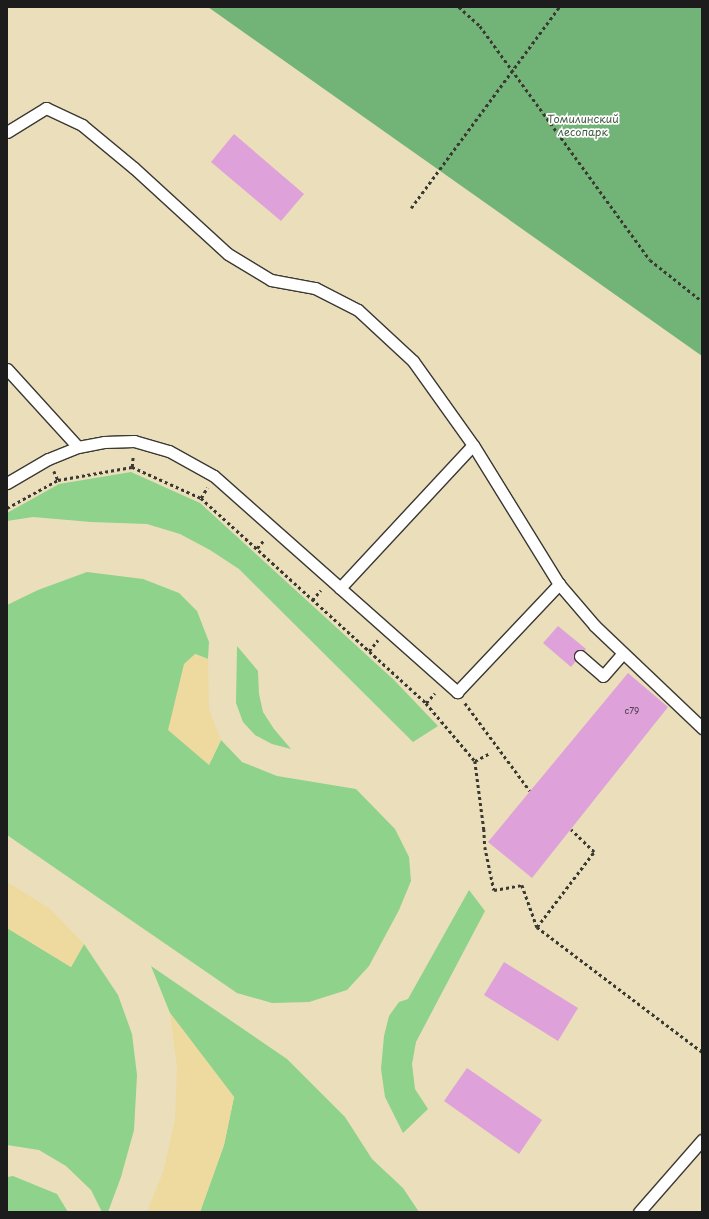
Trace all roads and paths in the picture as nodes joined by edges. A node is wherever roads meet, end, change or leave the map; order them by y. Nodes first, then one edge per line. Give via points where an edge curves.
1 (459, 7) edge
2 (559, 7) edge
3 (511, 72) junction
4 (7, 132) edge
5 (411, 208) dead end
6 (702, 301) edge
7 (7, 369) edge
8 (473, 445) junction
9 (78, 447) junction
10 (134, 450) dead end
11 (132, 467) junction
12 (7, 482) edge
13 (7, 508) edge
14 (559, 584) junction
15 (322, 588) dead end
16 (340, 588) junction
17 (312, 600) junction
18 (379, 639) dead end
19 (369, 650) junction
20 (623, 653) junction
21 (580, 656) dead end
22 (437, 690) dead end
23 (457, 692) junction
24 (426, 702) junction
25 (702, 728) edge
26 (490, 753) dead end
27 (475, 761) junction
28 (530, 791) dead end
29 (571, 830) dead end
30 (537, 928) junction
31 (702, 1052) edge
32 (702, 1140) edge
33 (639, 1212) edge

1 - 3 path via 480,26
2 - 3 path
3 - 5 path
3 - 6 path via 650,260
4 - 8 lane via 46,108 82,125 134,168 228,254 271,280 315,288 358,310 413,361
7 - 9 lane
8 - 14 lane
8 - 16 lane
9 - 12 lane via 48,459
9 - 16 lane via 104,442 134,441 169,451 214,476
10 - 11 path
11 - 13 path via 58,480
11 - 17 path via 201,498
14 - 20 lane via 594,626
14 - 23 lane
15 - 17 path
16 - 23 lane
17 - 19 path
18 - 19 path
19 - 24 path
20 - 21 lane via 603,676
20 - 25 lane
22 - 24 path
23 - 28 path
24 - 27 path
26 - 27 path
27 - 30 path via 485,847 494,890 522,884
29 - 30 path via 594,852
30 - 31 path
32 - 33 lane

